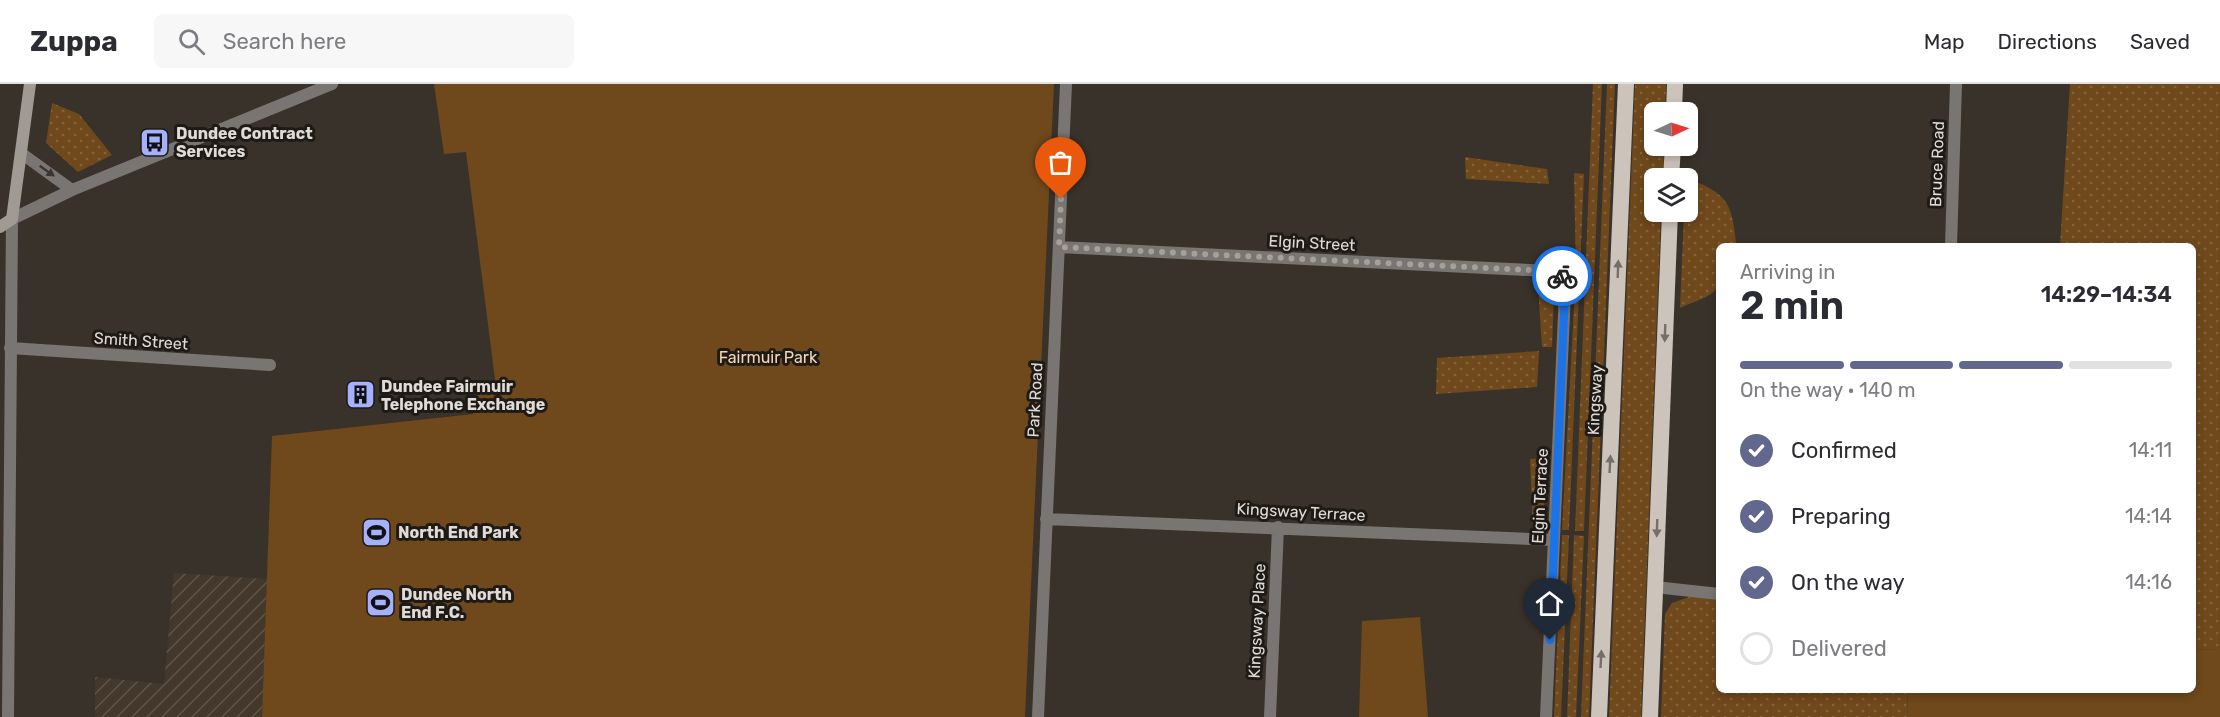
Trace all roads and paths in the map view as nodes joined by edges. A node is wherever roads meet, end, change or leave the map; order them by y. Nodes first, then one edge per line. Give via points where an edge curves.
1 (30, 84) edge
2 (332, 84) edge
3 (1066, 84) edge
4 (1626, 84) edge
5 (1676, 84) edge
6 (1956, 84) edge
7 (1675, 102) edge
8 (21, 153) junction
9 (72, 190) junction
10 (12, 219) junction
11 (1670, 222) edge
12 (0, 227) edge
13 (1951, 243) edge
14 (1059, 247) junction
15 (1562, 276) joint
16 (5, 281) edge
17 (10, 348) junction
18 (270, 365) dead end
19 (1046, 519) junction
20 (1278, 527) junction
21 (1554, 540) junction
22 (1655, 587) junction
23 (1716, 594) edge
24 (8, 717) edge
25 (1038, 717) edge
26 (1270, 717) edge
27 (1546, 717) edge
28 (1599, 717) edge
29 (1650, 717) edge

1 - 8 main road
2 - 9 street
3 - 14 street, Park Road
28 -> 4 highway, Kingsway
5 - 7 highway
6 - 13 street, Bruce Road
8 -> 9 street
8 - 10 main road
9 - 10 street
10 - 12 main road
10 - 16 street
11 -> 22 highway
14 - 15 street, Elgin Street via 1549,271
14 - 19 street, Park Road
15 - 21 street, Elgin Terrace via 1565,292
16 - 17 street
17 - 18 street, Smith Street
17 - 24 street
19 - 20 street, Kingsway Terrace
19 - 25 street, Park Road
20 - 21 street, Kingsway Terrace
20 - 26 street, Kingsway Place
21 - 27 street, Elgin Terrace
22 - 23 street
22 - 29 highway

